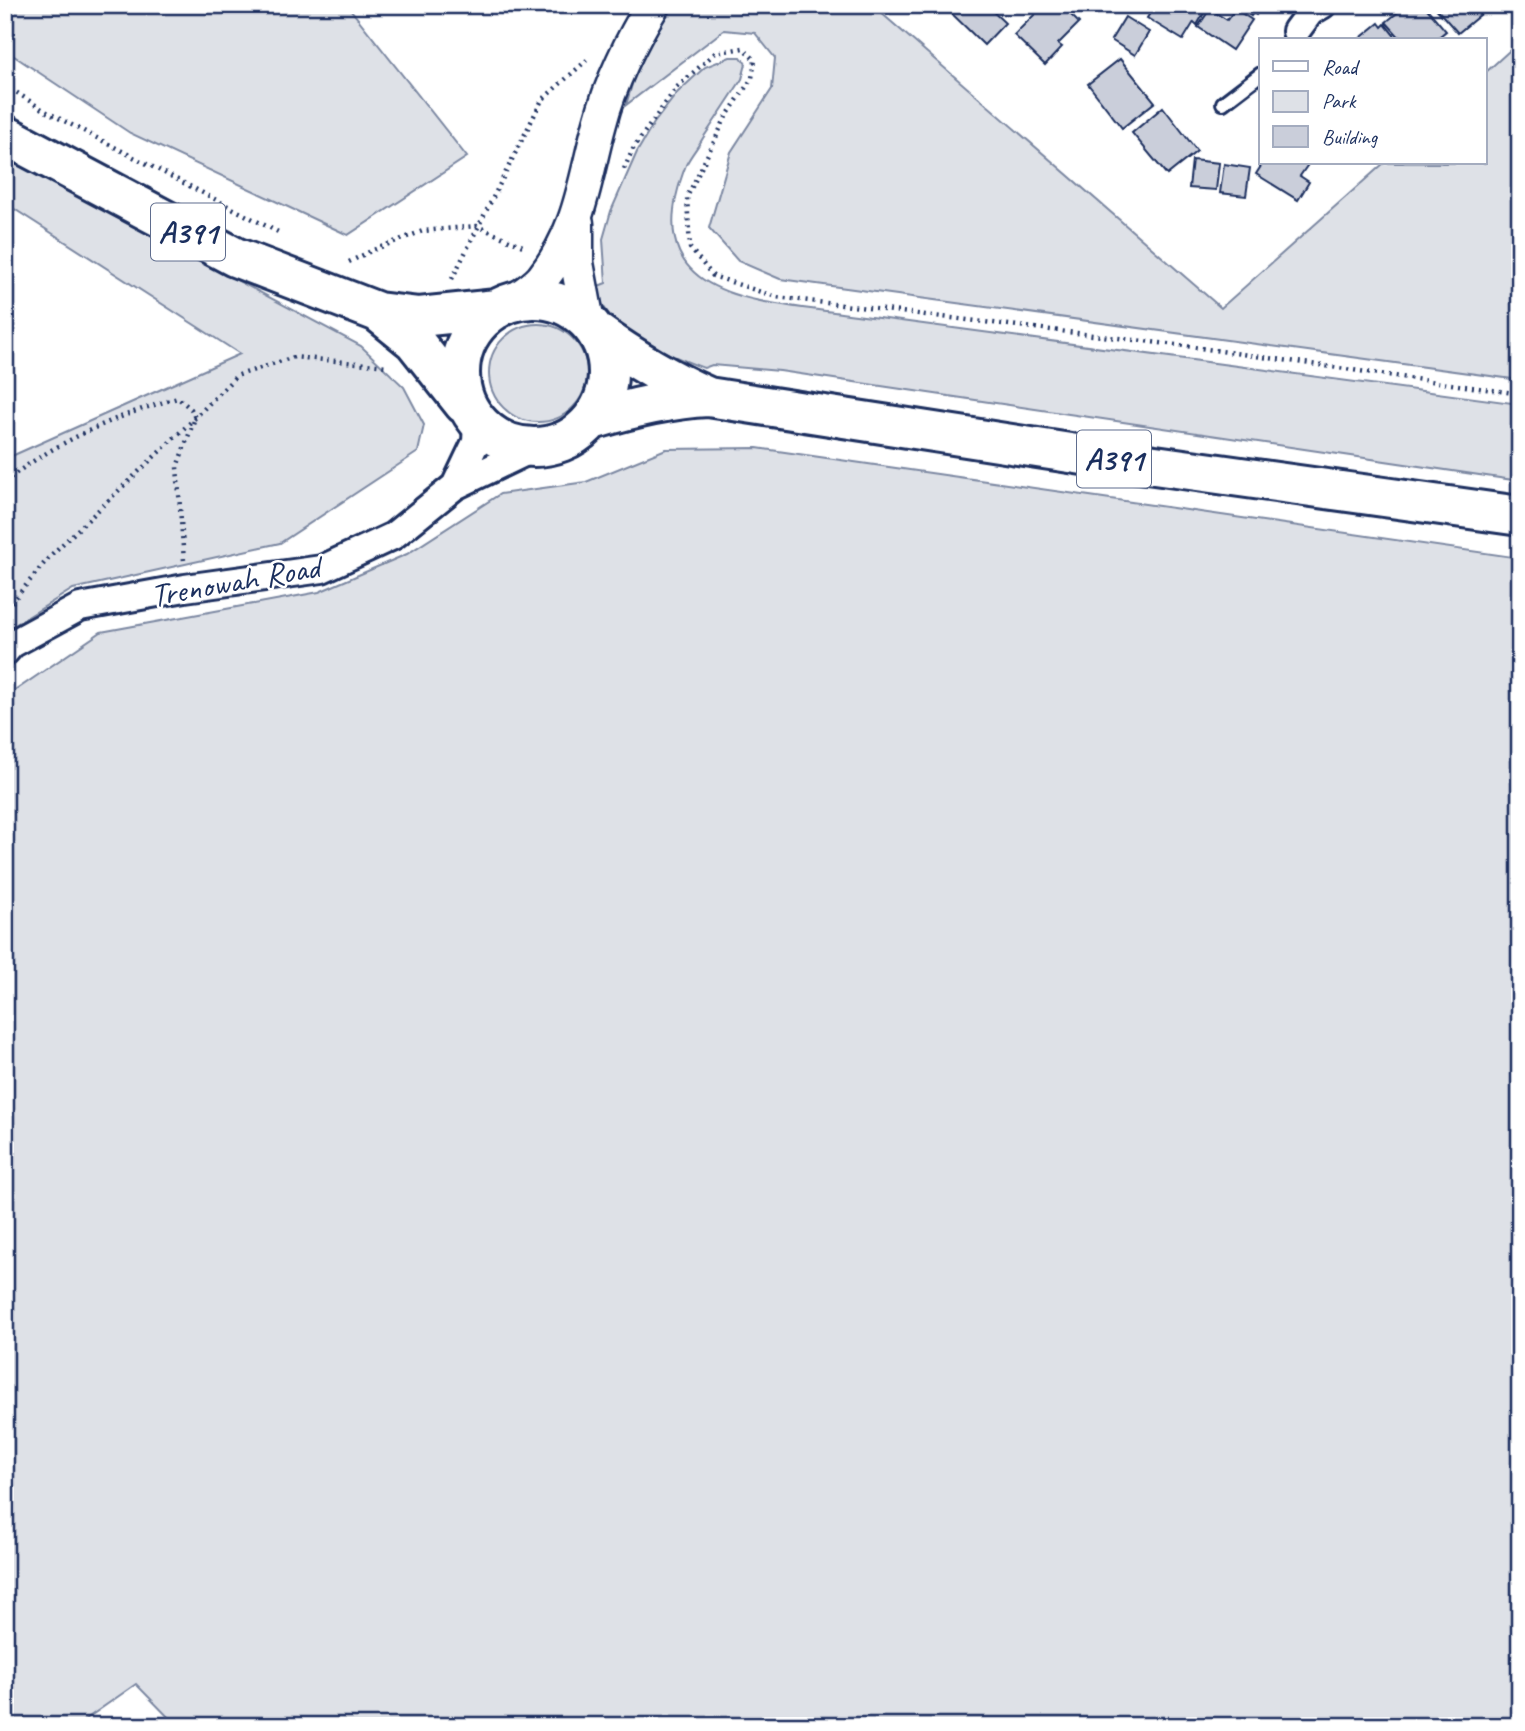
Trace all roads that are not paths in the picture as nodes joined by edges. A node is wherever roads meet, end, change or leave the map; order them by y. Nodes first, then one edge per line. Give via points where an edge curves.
1 (653, 5) edge
2 (1322, 5) edge
3 (1292, 36) edge
4 (1259, 76) edge
5 (1223, 103) dead end
6 (5, 135) edge
7 (577, 218) junction
8 (505, 305) junction
9 (592, 327) junction
10 (427, 331) junction
11 (708, 397) junction
12 (473, 416) junction
13 (592, 420) junction
14 (534, 448) junction
15 (455, 486) junction
16 (1520, 516) edge
17 (5, 652) edge

1 - 7 street via 633,37 600,120
2 - 3 street via 1310,12
4 - 5 lane
6 - 10 highway, A391 via 235,257 378,312 419,317
7 - 8 street via 541,281
7 - 9 street via 577,263
8 - 9 highway via 526,299 553,301
8 - 10 highway, A391
8 - 12 highway via 475,328 462,354 460,383
9 - 11 highway, A391 via 631,357
9 - 13 highway via 607,357 608,383
10 - 12 highway
11 - 13 highway, A391 via 677,398
11 - 16 highway, A391
12 - 14 highway via 486,431 509,444
12 - 15 street, Trenowah Road via 477,442
13 - 14 highway via 560,443
14 - 15 street, Trenowah Road
15 - 17 street, Trenowah Road via 393,536 321,569 80,607

